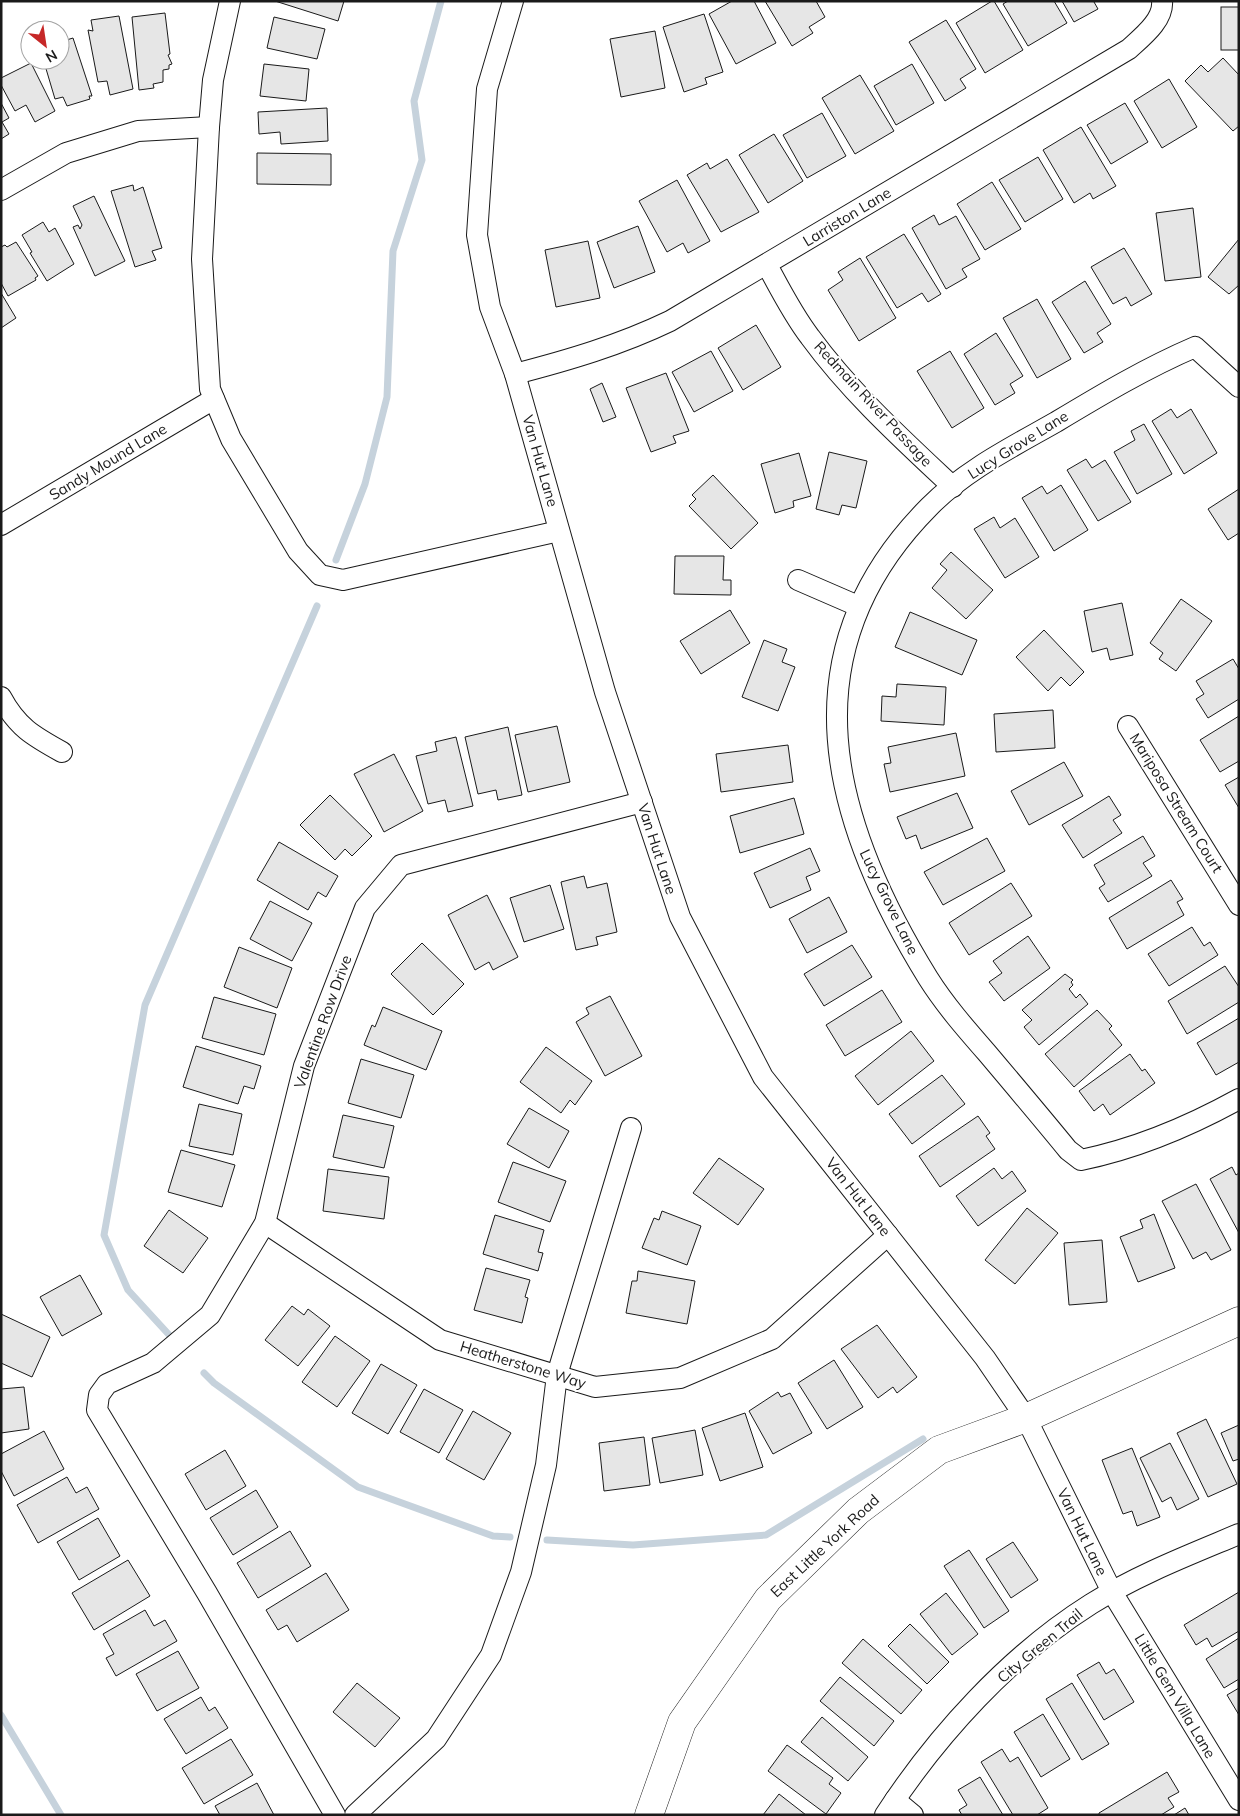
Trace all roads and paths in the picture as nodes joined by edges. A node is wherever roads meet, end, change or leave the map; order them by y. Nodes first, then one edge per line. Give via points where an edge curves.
1 (230, 1) edge
2 (513, 1) edge
3 (1160, 11) edge
4 (209, 127) junction
5 (1, 190) edge
6 (767, 265) junction
7 (515, 374) junction
8 (1239, 387) edge
9 (214, 399) junction
10 (953, 487) junction
11 (1, 525) edge
12 (560, 530) junction
13 (798, 580) dead end
14 (858, 606) junction
15 (1, 697) edge
16 (1128, 726) dead end
17 (62, 752) dead end
18 (642, 802) junction
19 (1239, 905) edge
20 (1239, 1099) edge
21 (631, 1128) dead end
22 (265, 1223) junction
23 (888, 1235) junction
24 (1239, 1321) edge
25 (557, 1375) junction
26 (1026, 1418) junction
27 (1239, 1534) edge
28 (1112, 1592) junction
29 (1239, 1800) edge
30 (890, 1807) edge
31 (335, 1815) edge
32 (355, 1815) edge
33 (649, 1815) edge
34 (913, 1815) edge

1 - 4 street via 213,80
2 - 7 street, Van Hut Lane via 487,89 478,235 490,307
3 - 6 street, Larriston Lane via 1130,49
4 - 5 street via 138,131 66,153
4 - 9 street via 202,259 210,389
6 - 7 street, Larriston Lane via 636,337 586,355
6 - 10 street, Redmain River Passage via 790,307 827,359
7 - 12 street, Van Hut Lane
8 - 10 street, Lucy Grove Lane via 1195,347 1150,366 979,467
9 - 11 street, Sandy Mound Lane
9 - 12 street via 231,439 288,535 320,575 343,580
10 - 14 street, Lucy Grove Lane via 930,505 896,544
12 - 18 street, Van Hut Lane via 606,692
13 - 14 street
14 - 20 street, Lucy Grove Lane via 836,703 836,732 847,801 864,854 895,919 953,1013 1068,1150 1081,1160 1113,1153
15 - 17 street via 18,724
16 - 19 street, Mariposa Stream Court
18 - 22 street, Valentine Row Drive via 401,865 365,908 308,1056
18 - 23 street, Van Hut Lane via 680,917 763,1077
21 - 25 street
22 - 25 street, Heatherstone Way via 440,1340
22 - 31 street, Valentine Row Drive via 210,1315 153,1363 107,1384 99,1395 97,1410
23 - 25 street, Heatherstone Way via 772,1339 680,1378 595,1387
23 - 26 street, Van Hut Lane via 985,1358
24 - 26 street, East Little York Road
25 - 32 street via 546,1465 526,1552 491,1655 436,1738
26 - 28 street, Van Hut Lane
26 - 33 street, East Little York Road via 940,1450 858,1511 768,1599 682,1722
27 - 28 street, City Green Trail
28 - 29 street, Little Gem Villa Lane
28 - 30 street, City Green Trail via 1017,1661 925,1757
30 - 34 street

